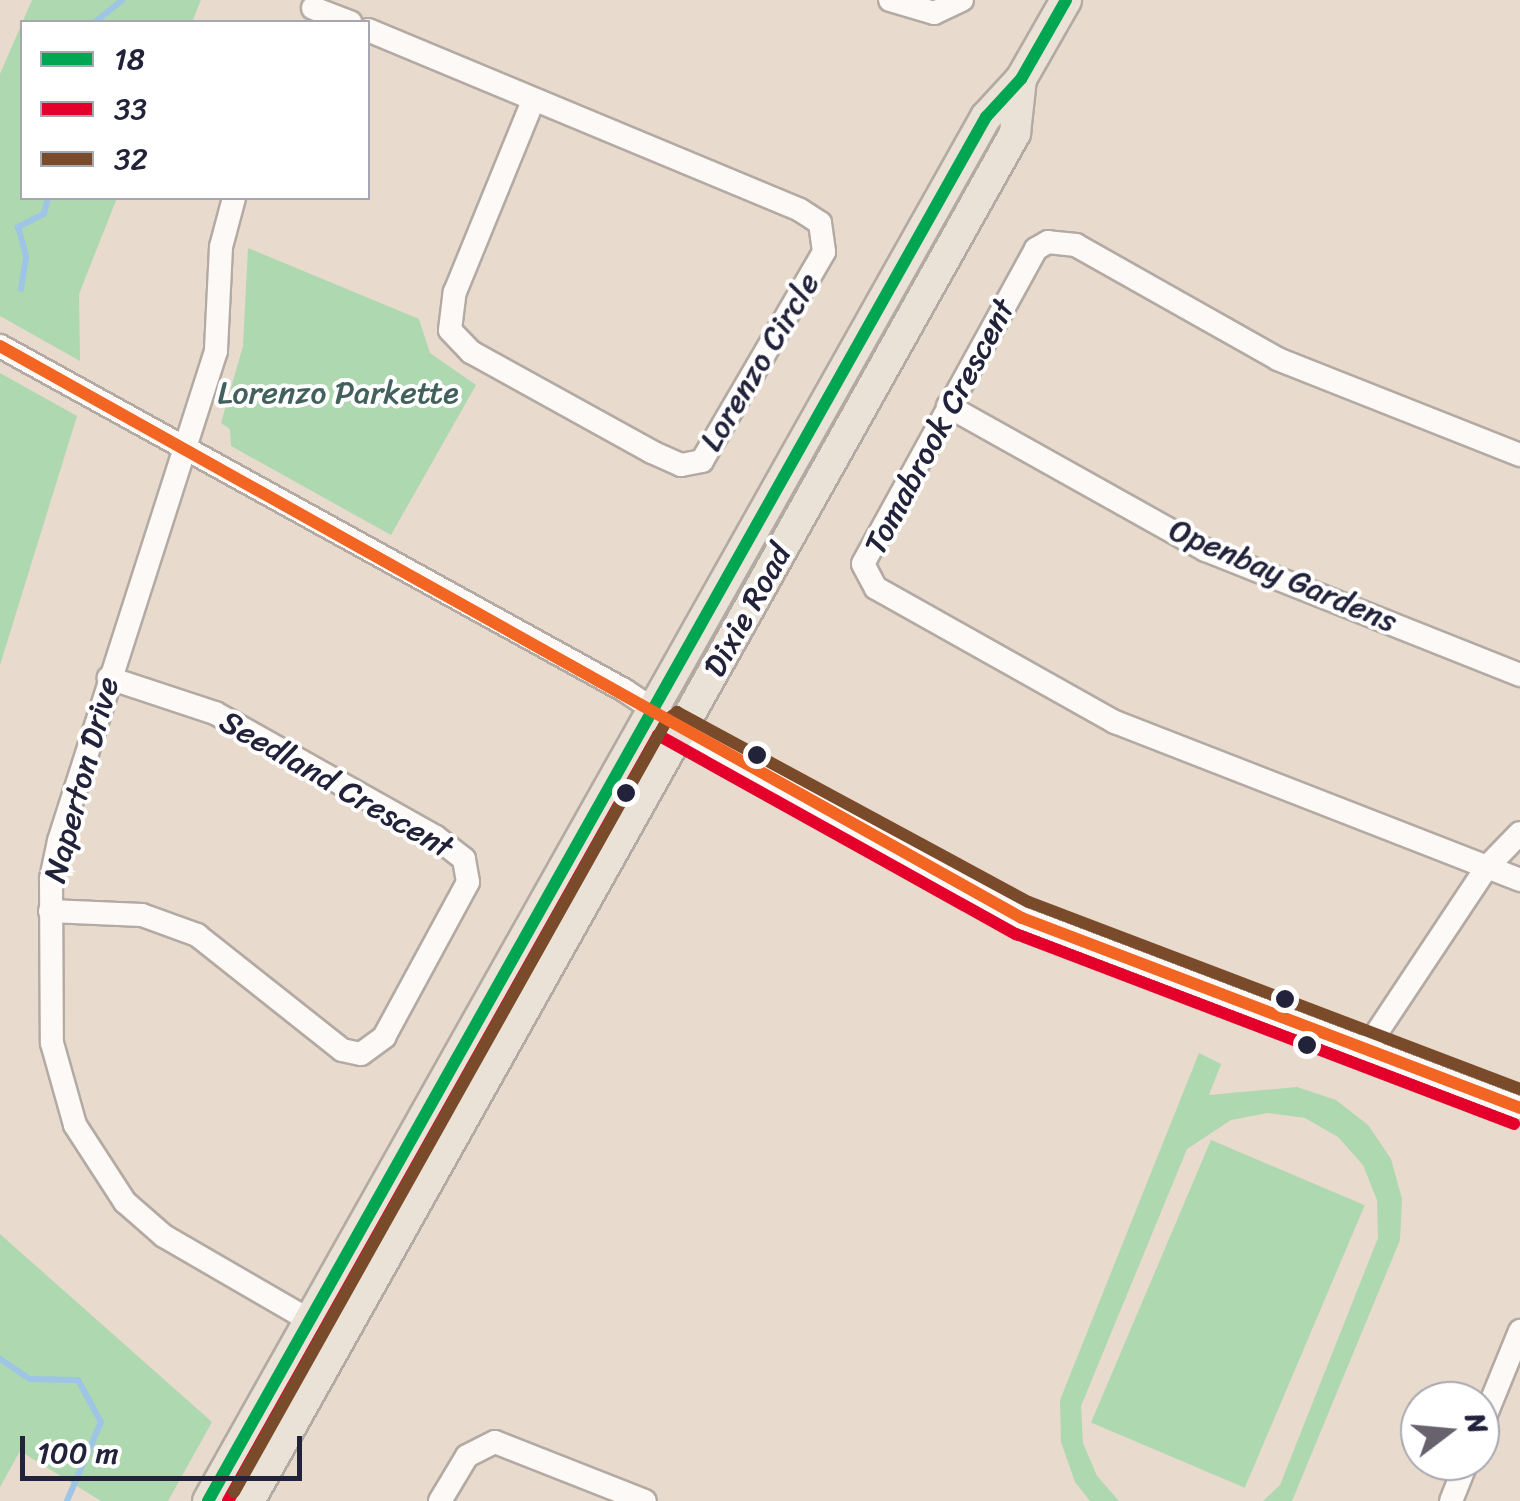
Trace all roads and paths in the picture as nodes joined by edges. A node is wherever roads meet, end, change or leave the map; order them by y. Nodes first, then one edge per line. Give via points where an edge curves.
1 (890, 0) edge
2 (962, 0) edge
3 (1066, 0) edge
4 (312, 10) edge
5 (344, 20) edge
6 (370, 31) edge
7 (1021, 79) junction
8 (532, 100) junction
9 (233, 200) edge
10 (0, 346) edge
11 (948, 406) junction
12 (184, 448) junction
13 (1520, 454) edge
14 (1520, 675) edge
15 (109, 678) junction
16 (652, 710) junction
17 (682, 729) junction
18 (1520, 833) edge
19 (1486, 867) junction
20 (1520, 880) edge
21 (50, 911) junction
22 (1366, 1049) junction
23 (1520, 1108) edge
24 (310, 1320) junction
25 (1520, 1331) edge
26 (1500, 1381) edge
27 (208, 1501) edge
28 (249, 1501) edge
29 (440, 1501) edge
30 (645, 1501) edge

1 - 2 street via 934,13
3 - 7 main road, Dixie Road
4 - 5 street
6 - 8 street, Lorenzo Circle
7 - 16 main road, Dixie Road via 986,117
7 - 17 main road, Dixie Road via 1014,133
8 - 8 street, Lorenzo Circle via 455,292 450,330 472,352 672,462 702,461 816,268 826,234 800,210
9 - 12 street, Naperton Drive via 221,247 216,351
10 - 12 street
11 - 13 street, Tomabrook Crescent via 1036,250 1062,240 1278,359
11 - 14 street, Openbay Gardens via 1206,550
11 - 19 street, Tomabrook Crescent via 868,549 864,564 876,588 1114,722
12 - 15 street, Naperton Drive
12 - 16 street
15 - 21 street, Naperton Drive via 59,841
15 - 21 street, Seedland Crescent via 215,713 436,837 464,859 468,882 384,1037 361,1054 342,1050 197,935 142,915
16 - 17 street
16 - 24 main road, Dixie Road
17 - 22 street via 1022,918
17 - 28 main road, Dixie Road
18 - 19 street
19 - 20 street, Tomabrook Crescent
19 - 22 street
21 - 24 street, Naperton Drive via 56,1073 101,1173 164,1236
22 - 23 street
24 - 27 main road, Dixie Road
25 - 26 street
29 - 30 street via 467,1456 495,1442

